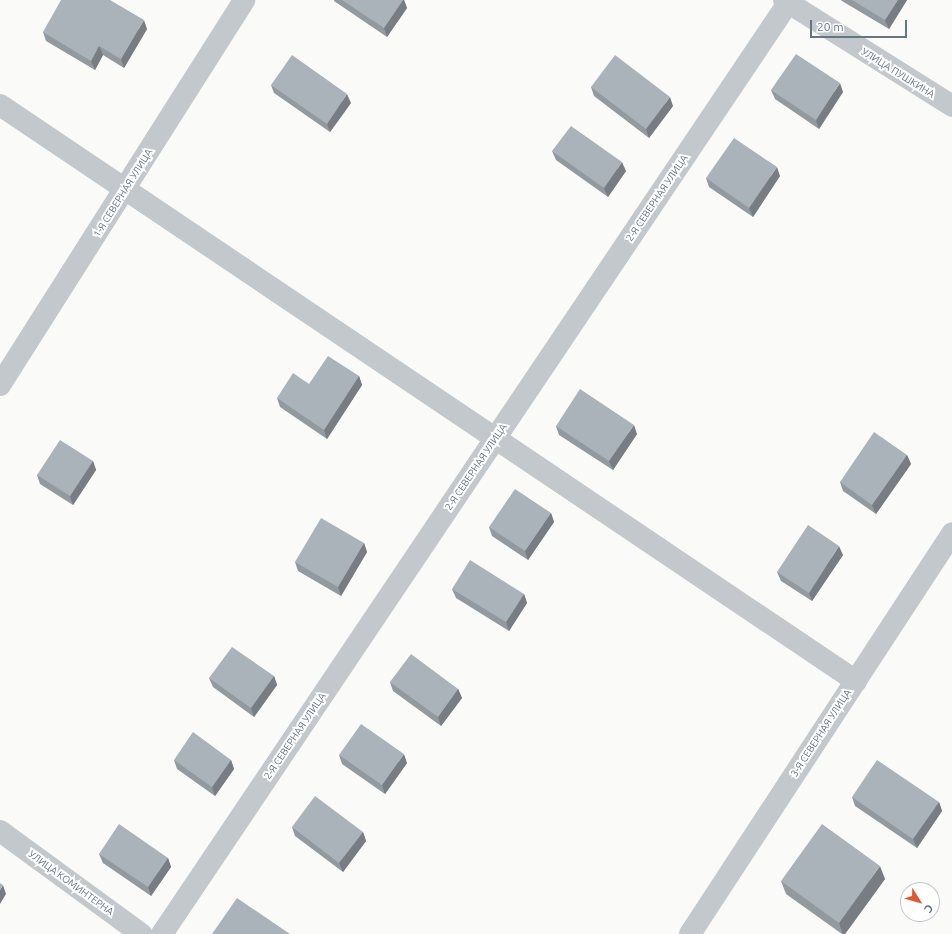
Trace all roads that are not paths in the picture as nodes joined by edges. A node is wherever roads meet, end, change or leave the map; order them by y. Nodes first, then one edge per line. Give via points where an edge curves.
1 (244, 0) edge
2 (787, 1) edge
3 (0, 105) edge
4 (952, 106) edge
5 (126, 189) junction
6 (0, 385) edge
7 (495, 440) junction
8 (952, 533) edge
9 (856, 680) junction
10 (0, 832) edge
11 (141, 934) edge
12 (162, 934) edge
13 (690, 934) edge

1 - 5 street, 1-Я СЕВЕРНАЯ УЛИЦА
2 - 4 street, УЛИЦА ПУШКИНА
2 - 7 street, 2-Я СЕВЕРНАЯ УЛИЦА
3 - 5 street
5 - 6 street, 1-Я СЕВЕРНАЯ УЛИЦА
5 - 7 street
7 - 9 street
7 - 12 street, 2-Я СЕВЕРНАЯ УЛИЦА
8 - 9 street, 3-Я СЕВЕРНАЯ УЛИЦА
9 - 13 street, 3-Я СЕВЕРНАЯ УЛИЦА
10 - 11 street, УЛИЦА КОМИНТЕРНА

